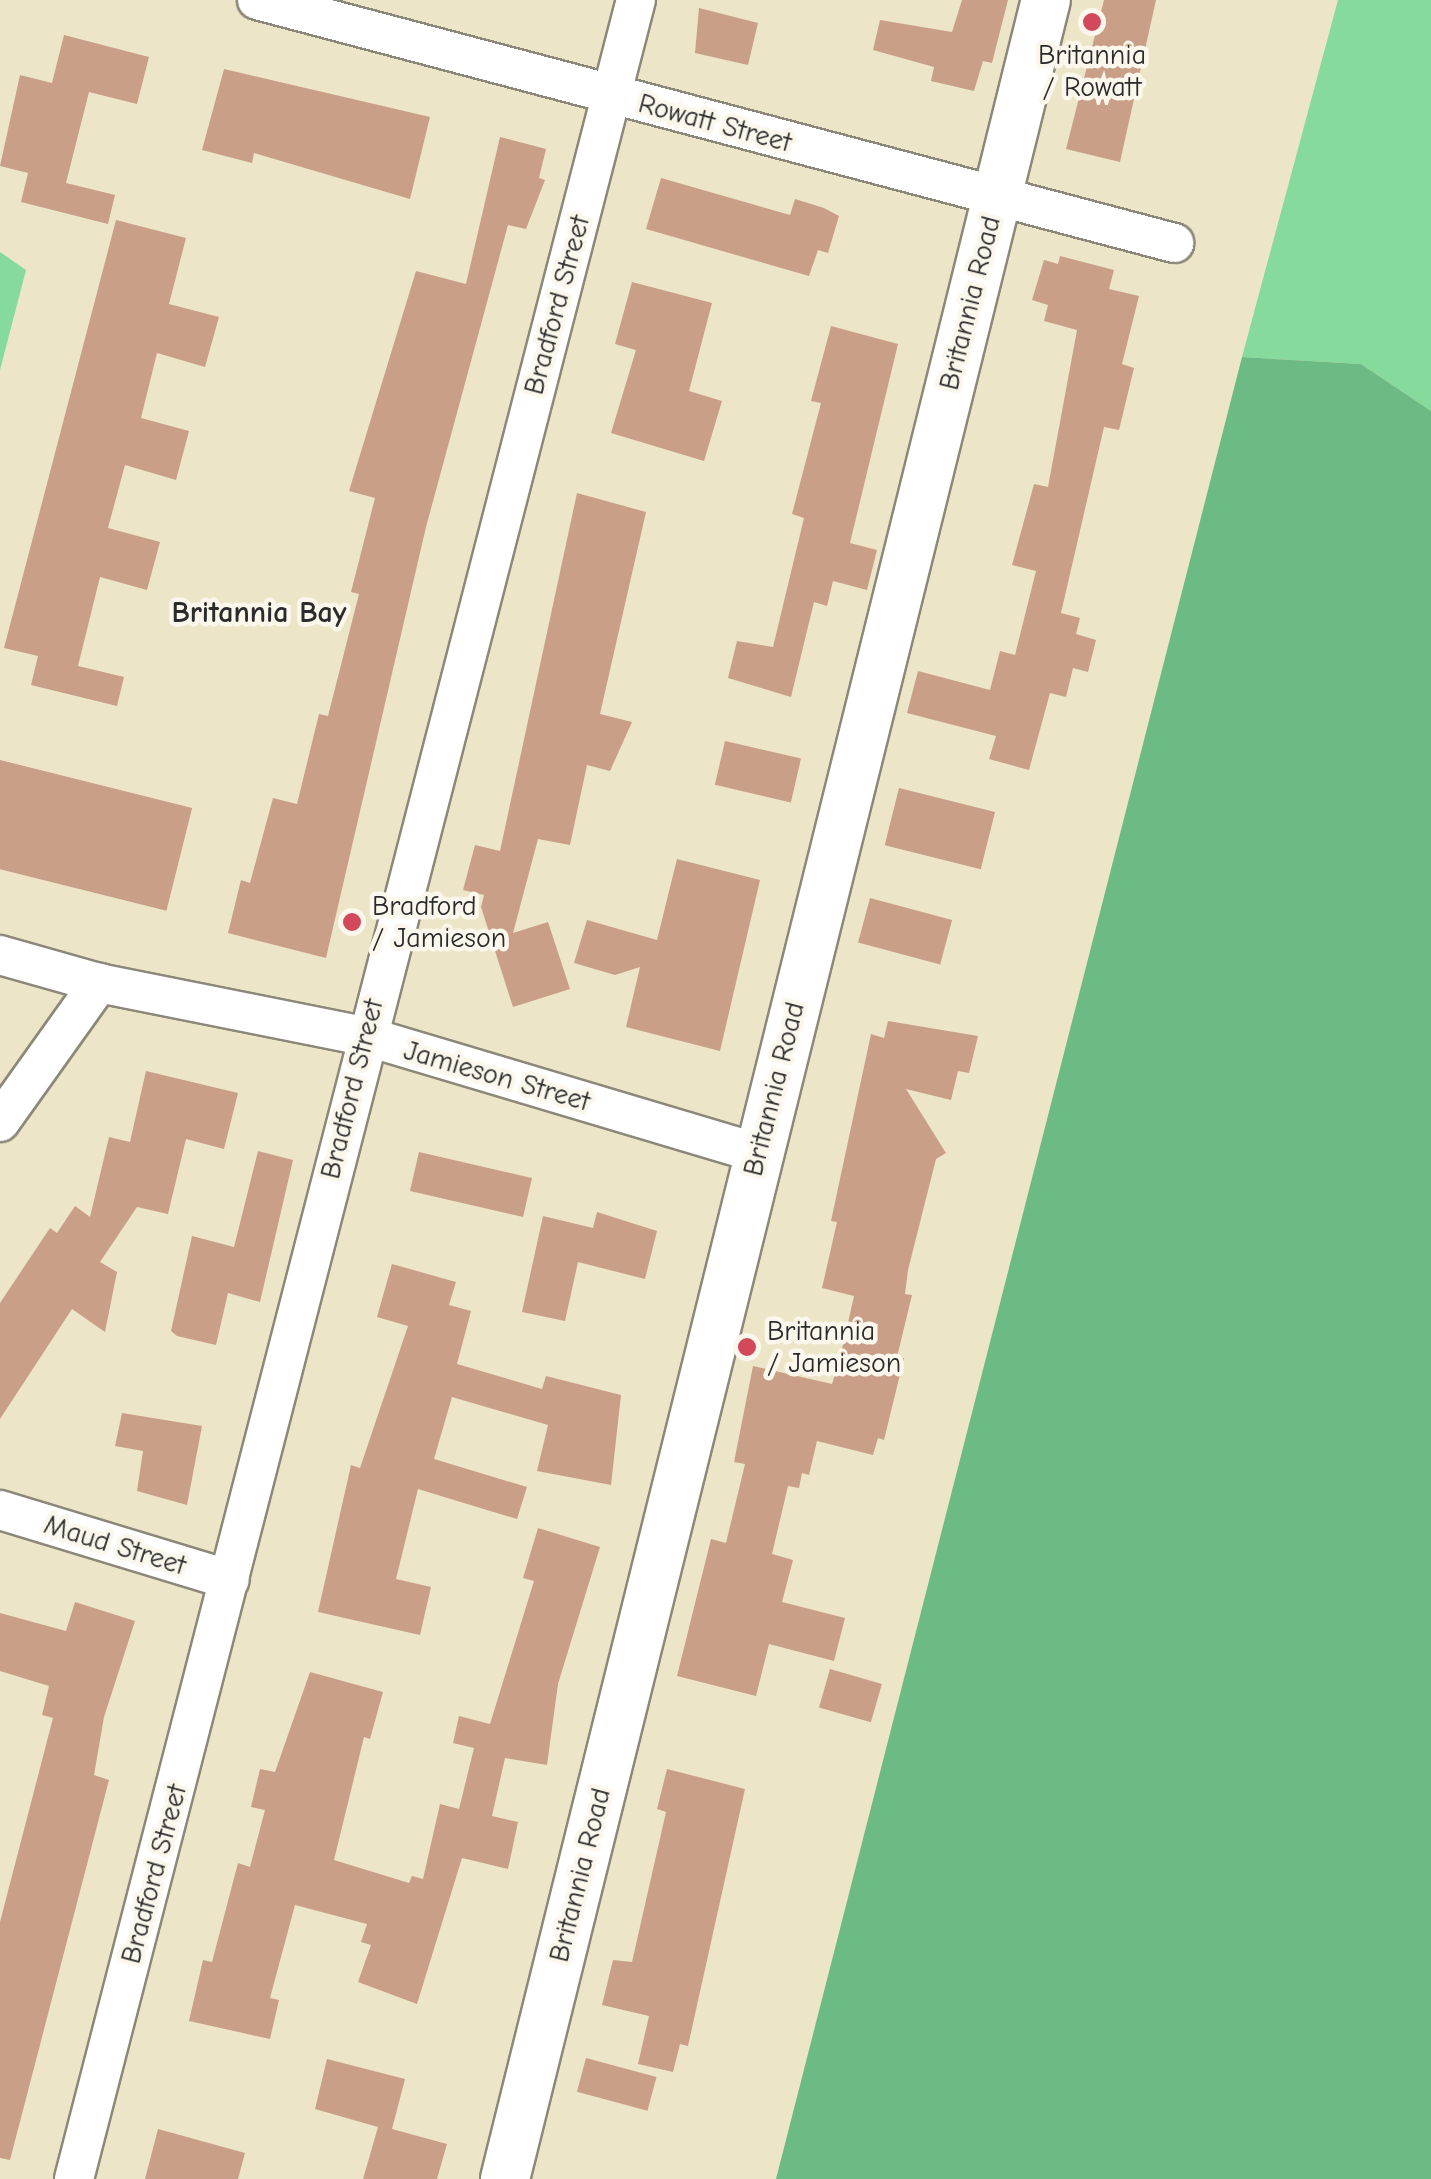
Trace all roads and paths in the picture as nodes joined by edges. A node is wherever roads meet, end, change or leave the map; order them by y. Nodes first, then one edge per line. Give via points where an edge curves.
1 (636, 0) edge
2 (1046, 0) edge
3 (277, 2) edge
4 (612, 95) junction
5 (996, 199) junction
6 (1174, 243) dead end
7 (0, 955) edge
8 (99, 983) junction
9 (365, 1036) junction
10 (0, 1122) edge
11 (758, 1153) junction
12 (0, 1510) edge
13 (230, 1580) junction
14 (74, 2179) edge
15 (505, 2179) edge

1 - 4 street, Bradford Street
2 - 5 street, Britannia Road
3 - 4 street, Rowatt Street
4 - 5 street, Rowatt Street
4 - 9 street, Bradford Street
5 - 6 street, Rowatt Street
5 - 11 street, Britannia Road
7 - 8 street, Jamieson Street
8 - 9 street, Jamieson Street
8 - 10 street
9 - 11 street, Jamieson Street
9 - 13 street, Bradford Street
11 - 15 street, Britannia Road
12 - 13 street, Maud Street
13 - 14 street, Bradford Street

